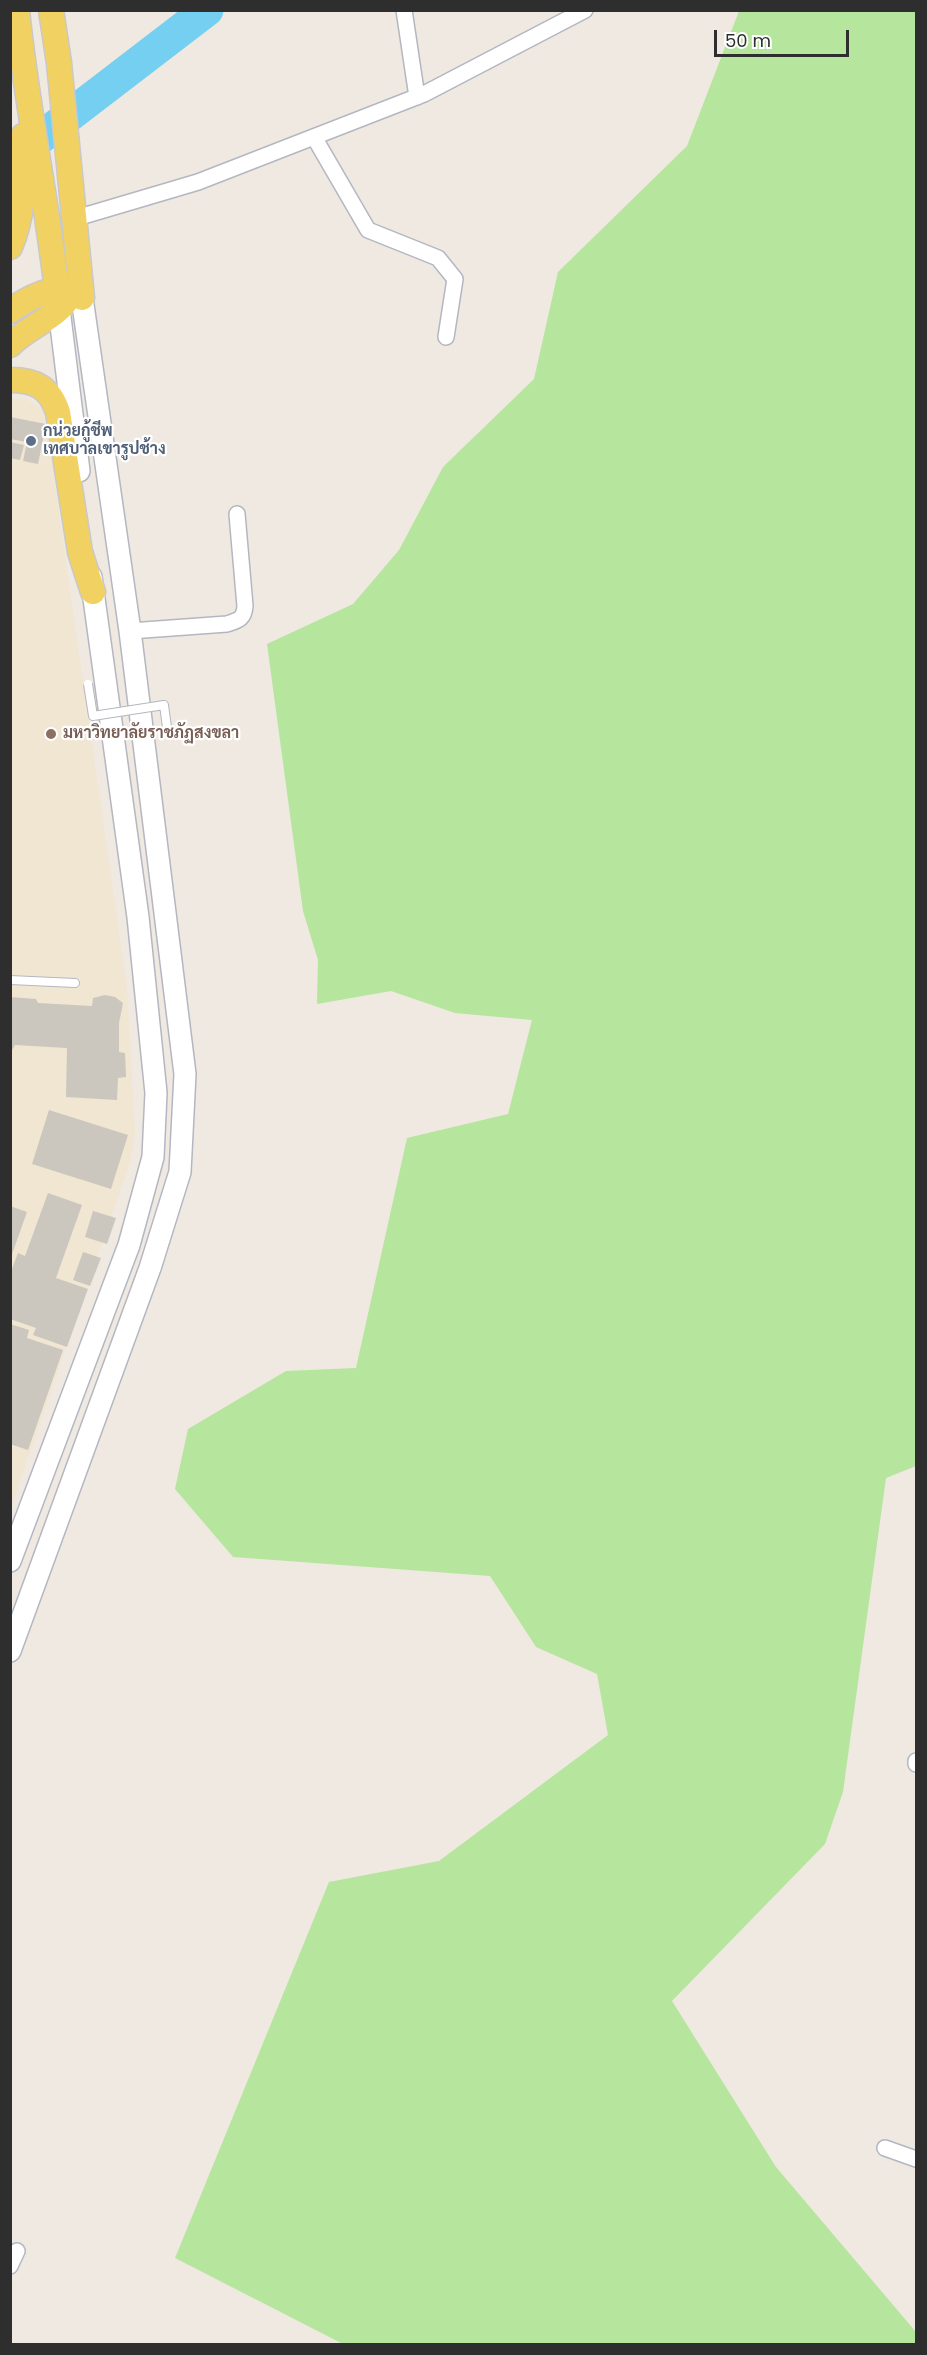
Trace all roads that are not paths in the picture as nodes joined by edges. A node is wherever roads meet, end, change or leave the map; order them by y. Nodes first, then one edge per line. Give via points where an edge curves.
1 (17, 10) edge
2 (51, 10) edge
3 (404, 10) edge
4 (585, 10) edge
5 (18, 61) edge
6 (417, 97) junction
7 (314, 137) junction
8 (33, 188) junction
9 (73, 209) junction
10 (13, 235) edge
11 (68, 296) junction
12 (10, 311) edge
13 (446, 338) dead end
14 (10, 345) edge
15 (10, 380) edge
16 (237, 514) dead end
17 (93, 592) junction
18 (130, 631) junction
19 (88, 684) dead end
20 (168, 735) dead end
21 (10, 980) edge
22 (75, 983) dead end
23 (10, 1561) edge
24 (10, 1652) edge
25 (885, 2148) dead end
26 (916, 2159) edge
27 (17, 2251) dead end
28 (10, 2266) edge

1 - 5 main road
2 - 9 main road
3 - 6 street
4 - 6 street
5 - 8 main road
6 - 7 street
7 - 9 street via 198,182
7 - 13 street via 368,230 438,258 455,279
8 - 10 main road
8 - 11 main road
9 - 11 main road via 76,254
11 - 12 main road via 20,304
11 - 14 main road
11 - 17 main road
11 - 18 main road
15 - 17 main road via 34,382 53,397 80,552
16 - 18 street via 245,615 227,624
17 - 23 main road via 139,929 156,1094 153,1157 129,1245
18 - 24 main road via 185,1074 180,1172 150,1268
19 - 20 lane, bridge via 93,716 164,705
21 - 22 lane
25 - 26 street
27 - 28 street

